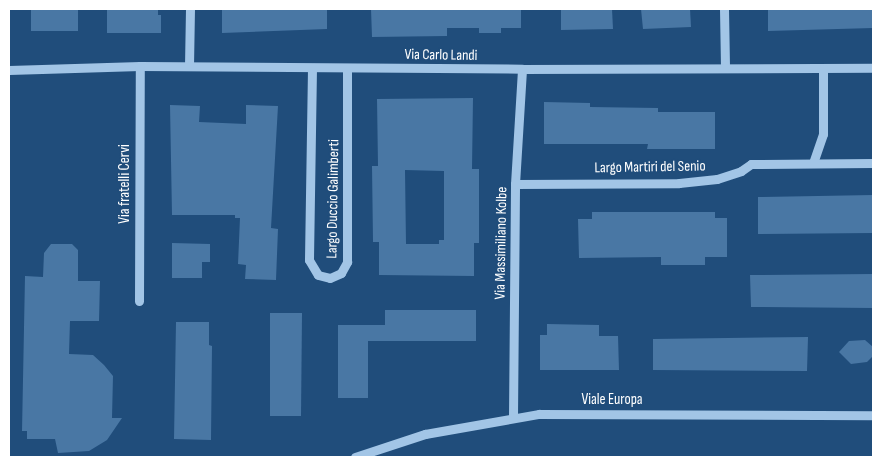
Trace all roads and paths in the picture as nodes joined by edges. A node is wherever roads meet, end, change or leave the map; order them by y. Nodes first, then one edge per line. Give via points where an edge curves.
1 (190, 9) edge
2 (724, 9) edge
3 (140, 66) junction
4 (189, 66) junction
5 (312, 68) junction
6 (347, 68) junction
7 (725, 68) junction
8 (873, 68) edge
9 (522, 69) junction
10 (823, 69) junction
11 (9, 70) edge
12 (813, 163) junction
13 (873, 163) edge
14 (515, 184) junction
15 (139, 301) dead end
16 (873, 414) edge
17 (513, 418) junction
18 (355, 457) edge

1 - 4 street
2 - 7 street
3 - 4 street, Via Carlo Landi
3 - 11 street, Via Carlo Landi
3 - 15 street, Via fratelli Cervi
4 - 5 street, Via Carlo Landi
5 - 6 street, Via Carlo Landi
5 - 6 street, Largo Duccio Galimberti via 309,260 318,275 330,278 341,273 347,262
6 - 9 street, Via Carlo Landi
7 - 9 street, Via Carlo Landi
7 - 10 street, Via Carlo Landi
8 - 10 street, Via Carlo Landi
9 - 14 street, Via Massimiliano Kolbe
10 - 12 street via 823,134
12 - 13 street, Largo Martiri del Senio
12 - 14 street, Largo Martiri del Senio via 751,164 717,179 679,183
14 - 17 street, Via Massimiliano Kolbe
16 - 17 street, Viale Europa via 539,414
17 - 18 street, Viale Europa via 425,434

